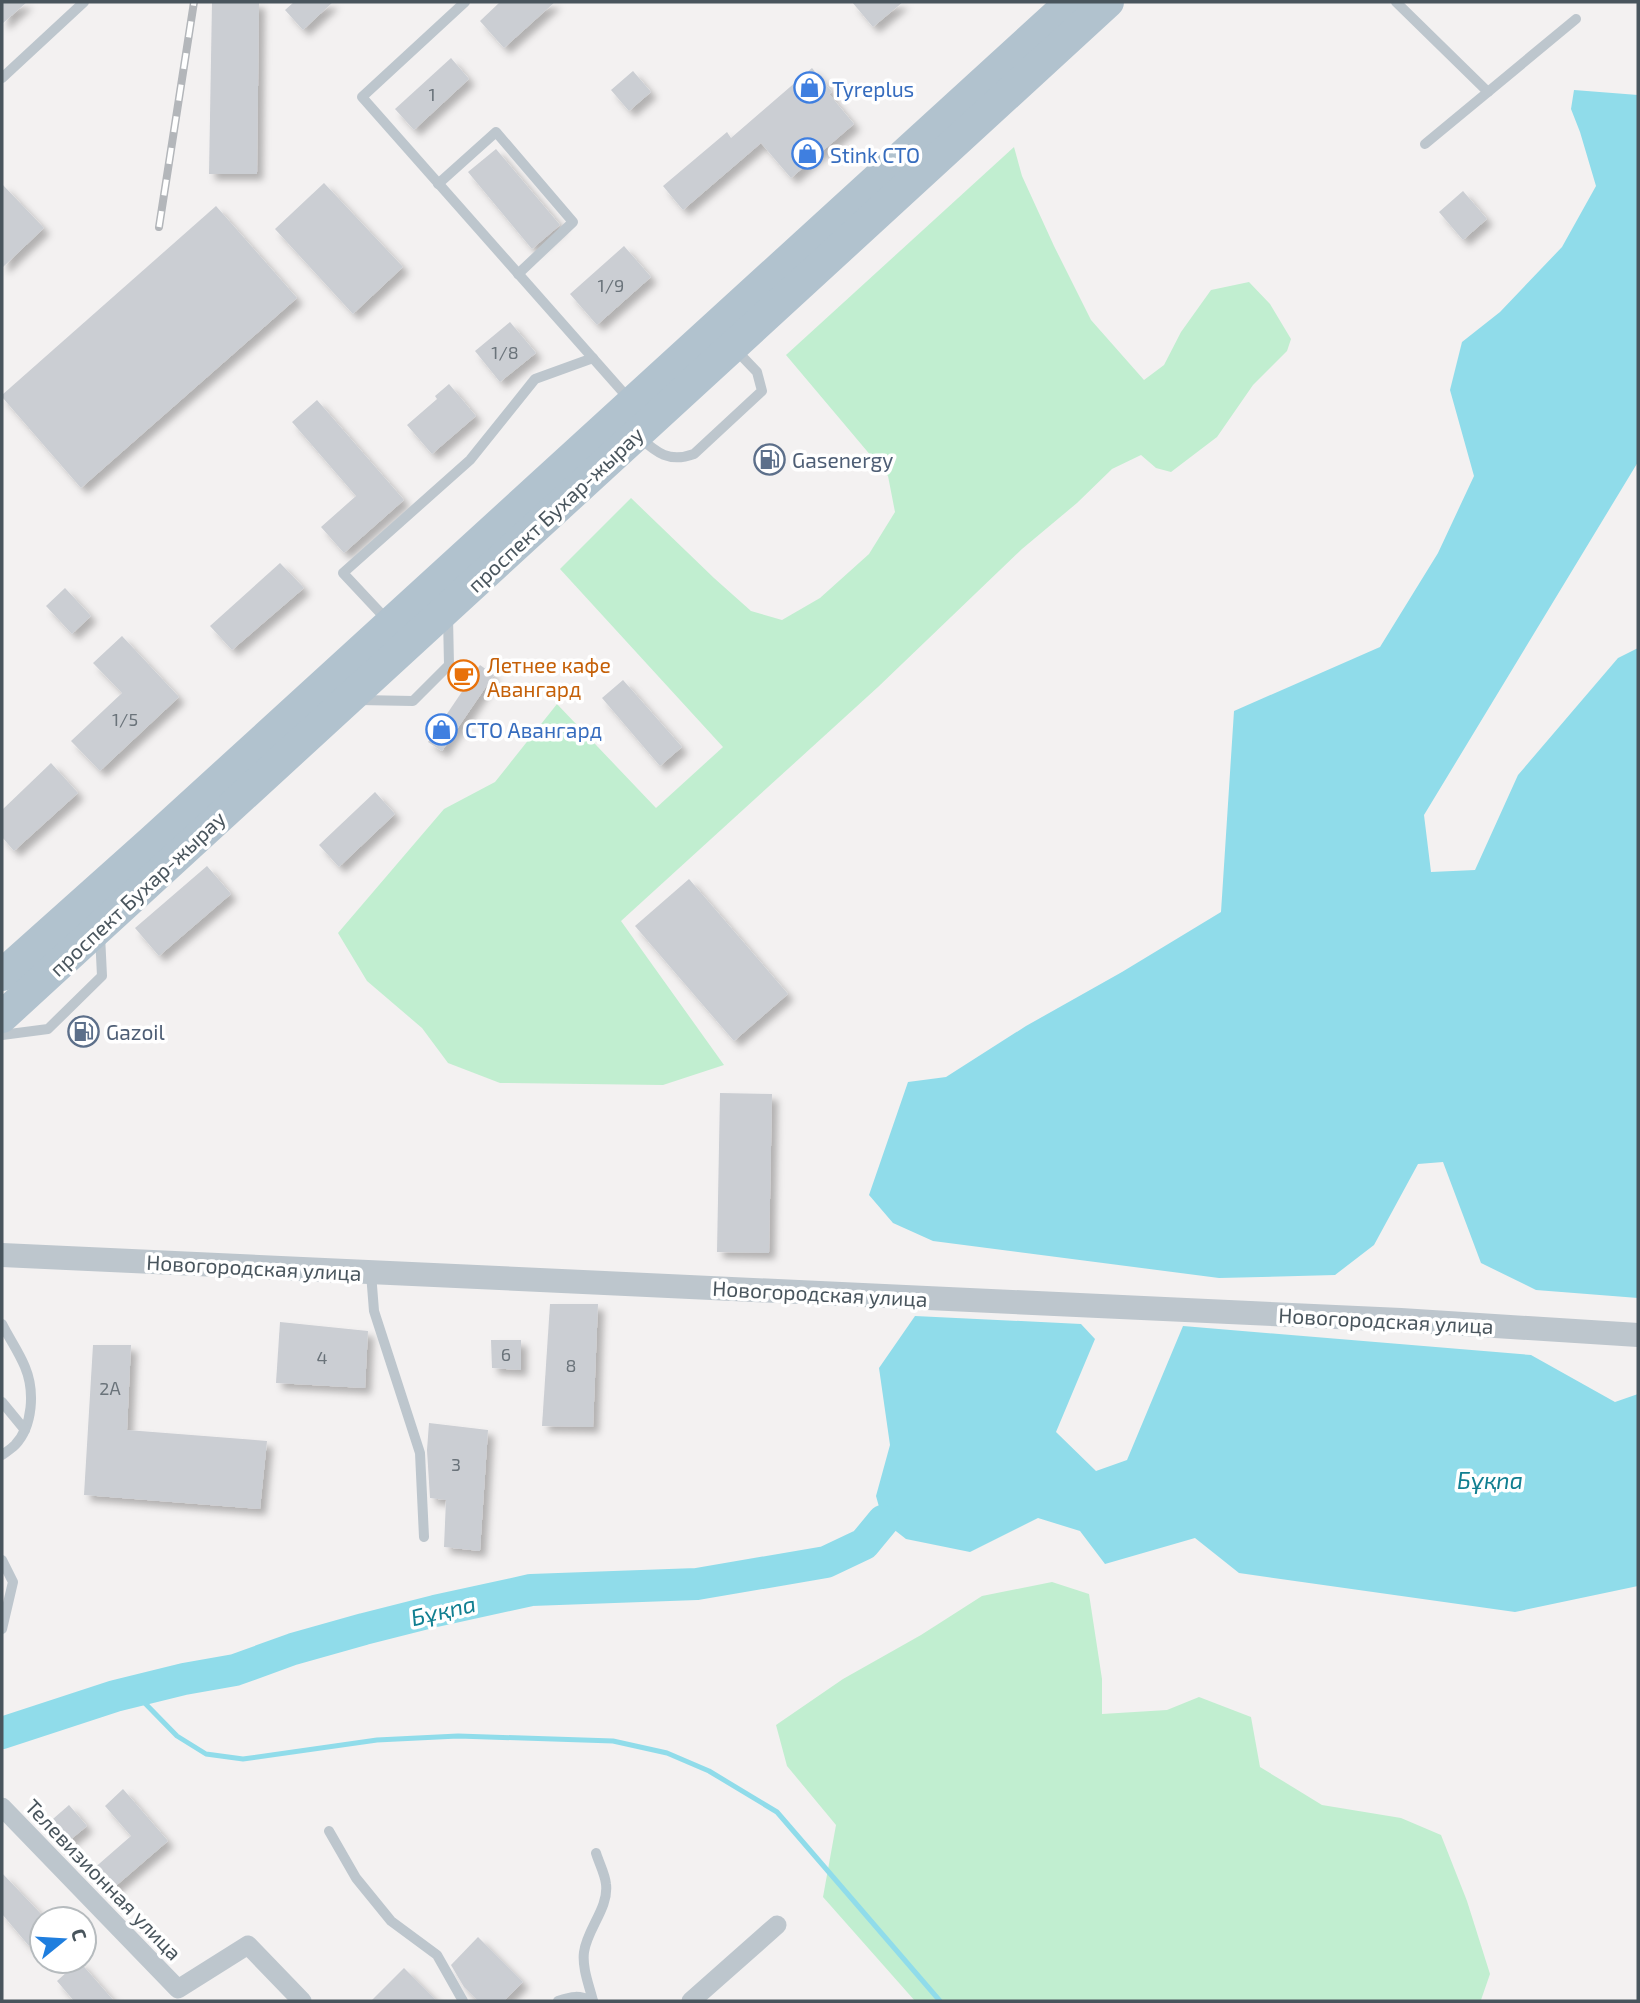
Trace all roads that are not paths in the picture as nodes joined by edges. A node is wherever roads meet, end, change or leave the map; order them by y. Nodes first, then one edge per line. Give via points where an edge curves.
1 (85, 2) edge
2 (465, 2) edge
3 (1108, 2) edge
4 (1396, 2) edge
5 (1070, 9) edge
6 (1576, 19) dead end
7 (2, 78) edge
8 (1488, 92) junction
9 (1425, 144) dead end
10 (438, 184) junction
11 (518, 274) junction
12 (733, 346) junction
13 (593, 358) junction
14 (631, 402) junction
15 (636, 435) junction
16 (448, 608) junction
17 (399, 634) junction
18 (348, 699) junction
19 (100, 927) junction
20 (2, 975) edge
21 (2, 1017) edge
22 (2, 1035) edge
23 (2, 1255) edge
24 (371, 1272) junction
25 (2, 1324) edge
26 (1638, 1335) edge
27 (2, 1402) edge
28 (25, 1430) junction
29 (2, 1455) edge
30 (424, 1538) dead end
31 (2, 1560) edge
32 (2, 1629) edge
33 (2, 1807) edge
34 (329, 1831) dead end
35 (596, 1853) dead end
36 (777, 1925) dead end
37 (302, 2001) edge
38 (463, 2001) edge
39 (558, 2001) edge
40 (593, 2001) edge
41 (691, 2001) edge

1 - 7 lane
2 - 10 lane via 362,97
3 - 5 main road, проспект Бухар-жырау
4 - 8 lane
5 - 12 main road, проспект Бухар-жырау
5 - 14 main road, проспект Бухар-жырау
6 - 8 lane
8 - 9 lane
10 - 11 lane
10 - 11 lane via 496,132 573,222
11 - 13 lane
12 - 15 main road, проспект Бухар-жырау
12 - 15 lane via 757,372 762,391 694,454 670,457 657,453
13 - 14 lane
13 - 17 lane via 535,379 470,460 343,573
14 - 17 main road, проспект Бухар-жырау
15 - 16 main road, проспект Бухар-жырау
16 - 17 main road, проспект Бухар-жырау
16 - 18 lane via 449,665 413,701
17 - 18 main road, проспект Бухар-жырау
17 - 20 main road, проспект Бухар-жырау
18 - 19 main road, проспект Бухар-жырау
19 - 21 main road, проспект Бухар-жырау
19 - 22 lane via 102,976 48,1029
23 - 24 street, Новогородская улица
24 - 26 street, Новогородская улица via 1388,1319
24 - 30 lane via 374,1311 420,1453
25 - 28 lane via 26,1368 30,1416
27 - 28 lane
28 - 29 lane
31 - 32 lane via 13,1582
33 - 37 street, Телевизионная улица via 178,1989 248,1945
34 - 38 lane via 356,1878 391,1921 437,1955
35 - 40 lane via 606,1884 605,1899 584,1952
36 - 41 street
39 - 40 lane via 574,1996

